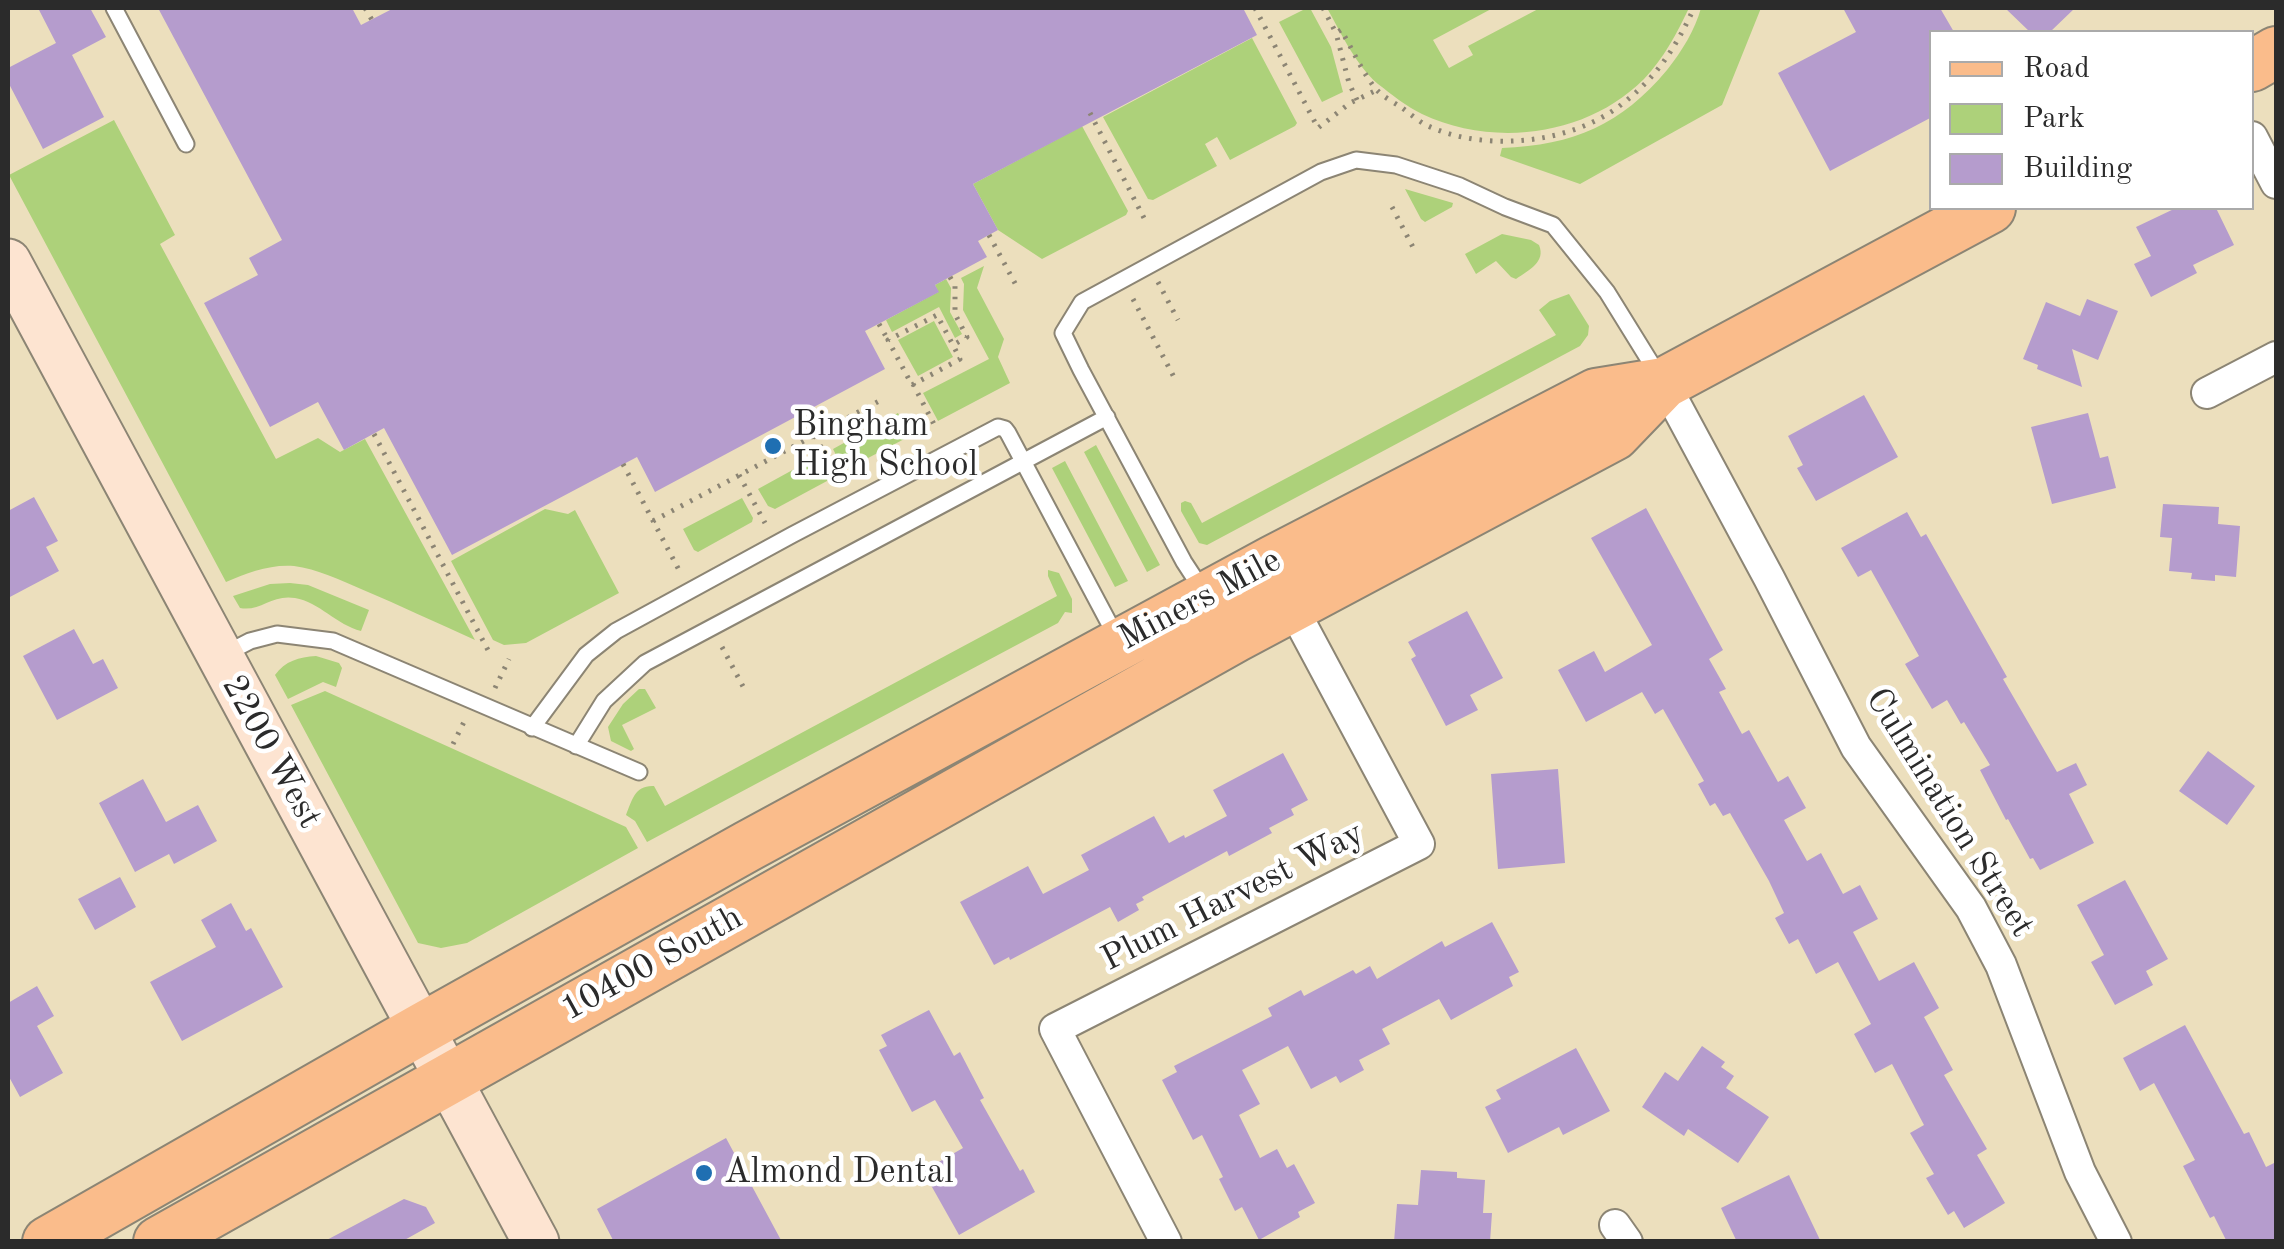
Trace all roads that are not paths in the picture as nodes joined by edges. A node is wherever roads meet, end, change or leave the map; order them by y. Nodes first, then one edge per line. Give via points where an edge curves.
1 (114, 8) edge
2 (2276, 52) edge
3 (2254, 65) edge
4 (2254, 140) edge
5 (186, 144) dead end
6 (2276, 183) edge
7 (1986, 210) edge
8 (8, 262) edge
9 (2276, 357) edge
10 (1664, 384) junction
11 (2207, 393) dead end
12 (1107, 418) junction
13 (1023, 461) junction
14 (1206, 597) junction
15 (1292, 607) junction
16 (1120, 644) junction
17 (219, 657) junction
18 (1146, 687) joint
19 (532, 728) junction
20 (576, 746) junction
21 (638, 772) dead end
22 (748, 846) joint
23 (421, 1028) junction
24 (448, 1080) junction
25 (48, 1242) edge
26 (159, 1242) edge
27 (536, 1242) edge
28 (1166, 1242) edge
29 (2116, 1242) edge

1 - 5 lane
2 - 3 main road
4 - 6 street
7 - 10 main road, Miners Mile
8 - 17 street, 2200 West
9 - 11 street
10 - 12 lane via 1607,292 1553,225 1460,186 1356,160 1321,172 1082,302 1063,333
10 - 14 main road, Miners Mile via 1596,394
10 - 15 main road, Miners Mile via 1614,435
10 - 29 street, Culmination Street via 1856,746 1960,892 2001,965 2080,1172
12 - 13 lane
12 - 14 lane
13 - 16 lane
13 - 19 lane via 998,427 792,535 616,631 586,656
13 - 20 lane via 645,662 604,701
14 - 16 main road, Miners Mile
15 - 18 main road, Miners Mile
15 - 28 street, Plum Harvest Way via 1419,844 1054,1029
16 - 22 main road, Miners Mile
17 - 19 lane via 277,634 333,641
17 - 23 street, 2200 West
18 - 24 main road, 10400 South via 702,944
19 - 20 lane
20 - 21 lane
22 - 23 main road, 10400 South
23 - 24 street, 2200 West
23 - 25 main road, 10400 South
24 - 26 main road, 10400 South
24 - 27 street, 2200 West

